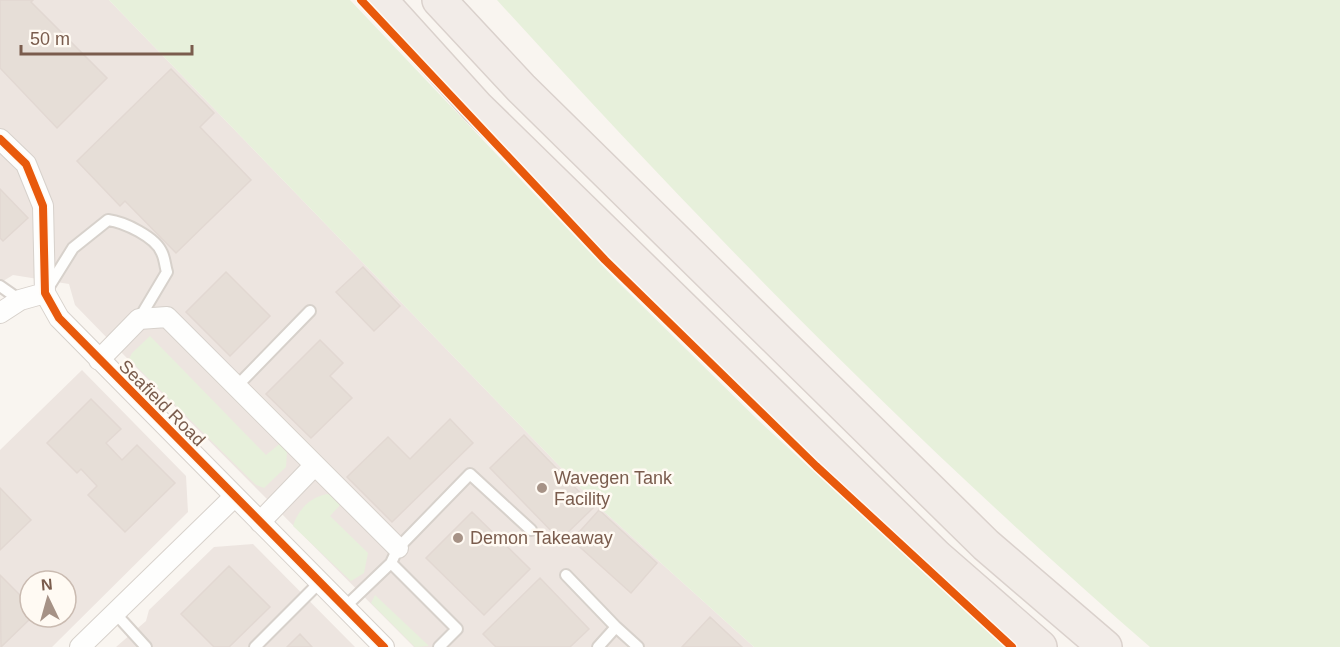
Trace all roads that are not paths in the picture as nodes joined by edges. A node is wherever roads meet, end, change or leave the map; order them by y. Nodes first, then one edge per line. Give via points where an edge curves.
1 (380, 0) edge
2 (439, 0) edge
3 (0, 139) edge
4 (0, 286) edge
5 (45, 293) junction
6 (21, 300) junction
7 (310, 310) dead end
8 (0, 313) edge
9 (140, 319) junction
10 (99, 360) junction
11 (236, 387) junction
12 (314, 466) junction
13 (234, 497) junction
14 (260, 522) junction
15 (531, 530) dead end
16 (394, 555) junction
17 (566, 575) dead end
18 (320, 582) junction
19 (345, 607) junction
20 (115, 613) junction
21 (616, 627) junction
22 (80, 647) edge
23 (146, 647) edge
24 (255, 647) edge
25 (384, 647) edge
26 (440, 647) edge
27 (598, 647) edge
28 (638, 647) edge
29 (1040, 647) edge
30 (1105, 647) edge

1 - 29 highway via 477,107 937,557
2 - 30 highway via 530,96 960,520
3 - 5 street, Seafield Road via 26,164 43,206
4 - 6 lane
5 - 6 street
5 - 9 lane via 73,248 108,220 120,221 162,250 167,272
5 - 10 street, Seafield Road via 59,318
6 - 8 street
7 - 11 lane
9 - 10 street
9 - 11 street via 167,317
10 - 13 street, Seafield Road
11 - 12 street
12 - 14 street
12 - 16 street
13 - 14 street, Seafield Road
13 - 20 street
14 - 18 street, Seafield Road
15 - 16 lane via 470,474
16 - 19 lane
16 - 26 lane via 457,629
17 - 21 lane
18 - 19 street, Seafield Road
18 - 24 lane
19 - 25 street, Seafield Road
20 - 22 street
20 - 23 lane
21 - 27 lane
21 - 28 lane

